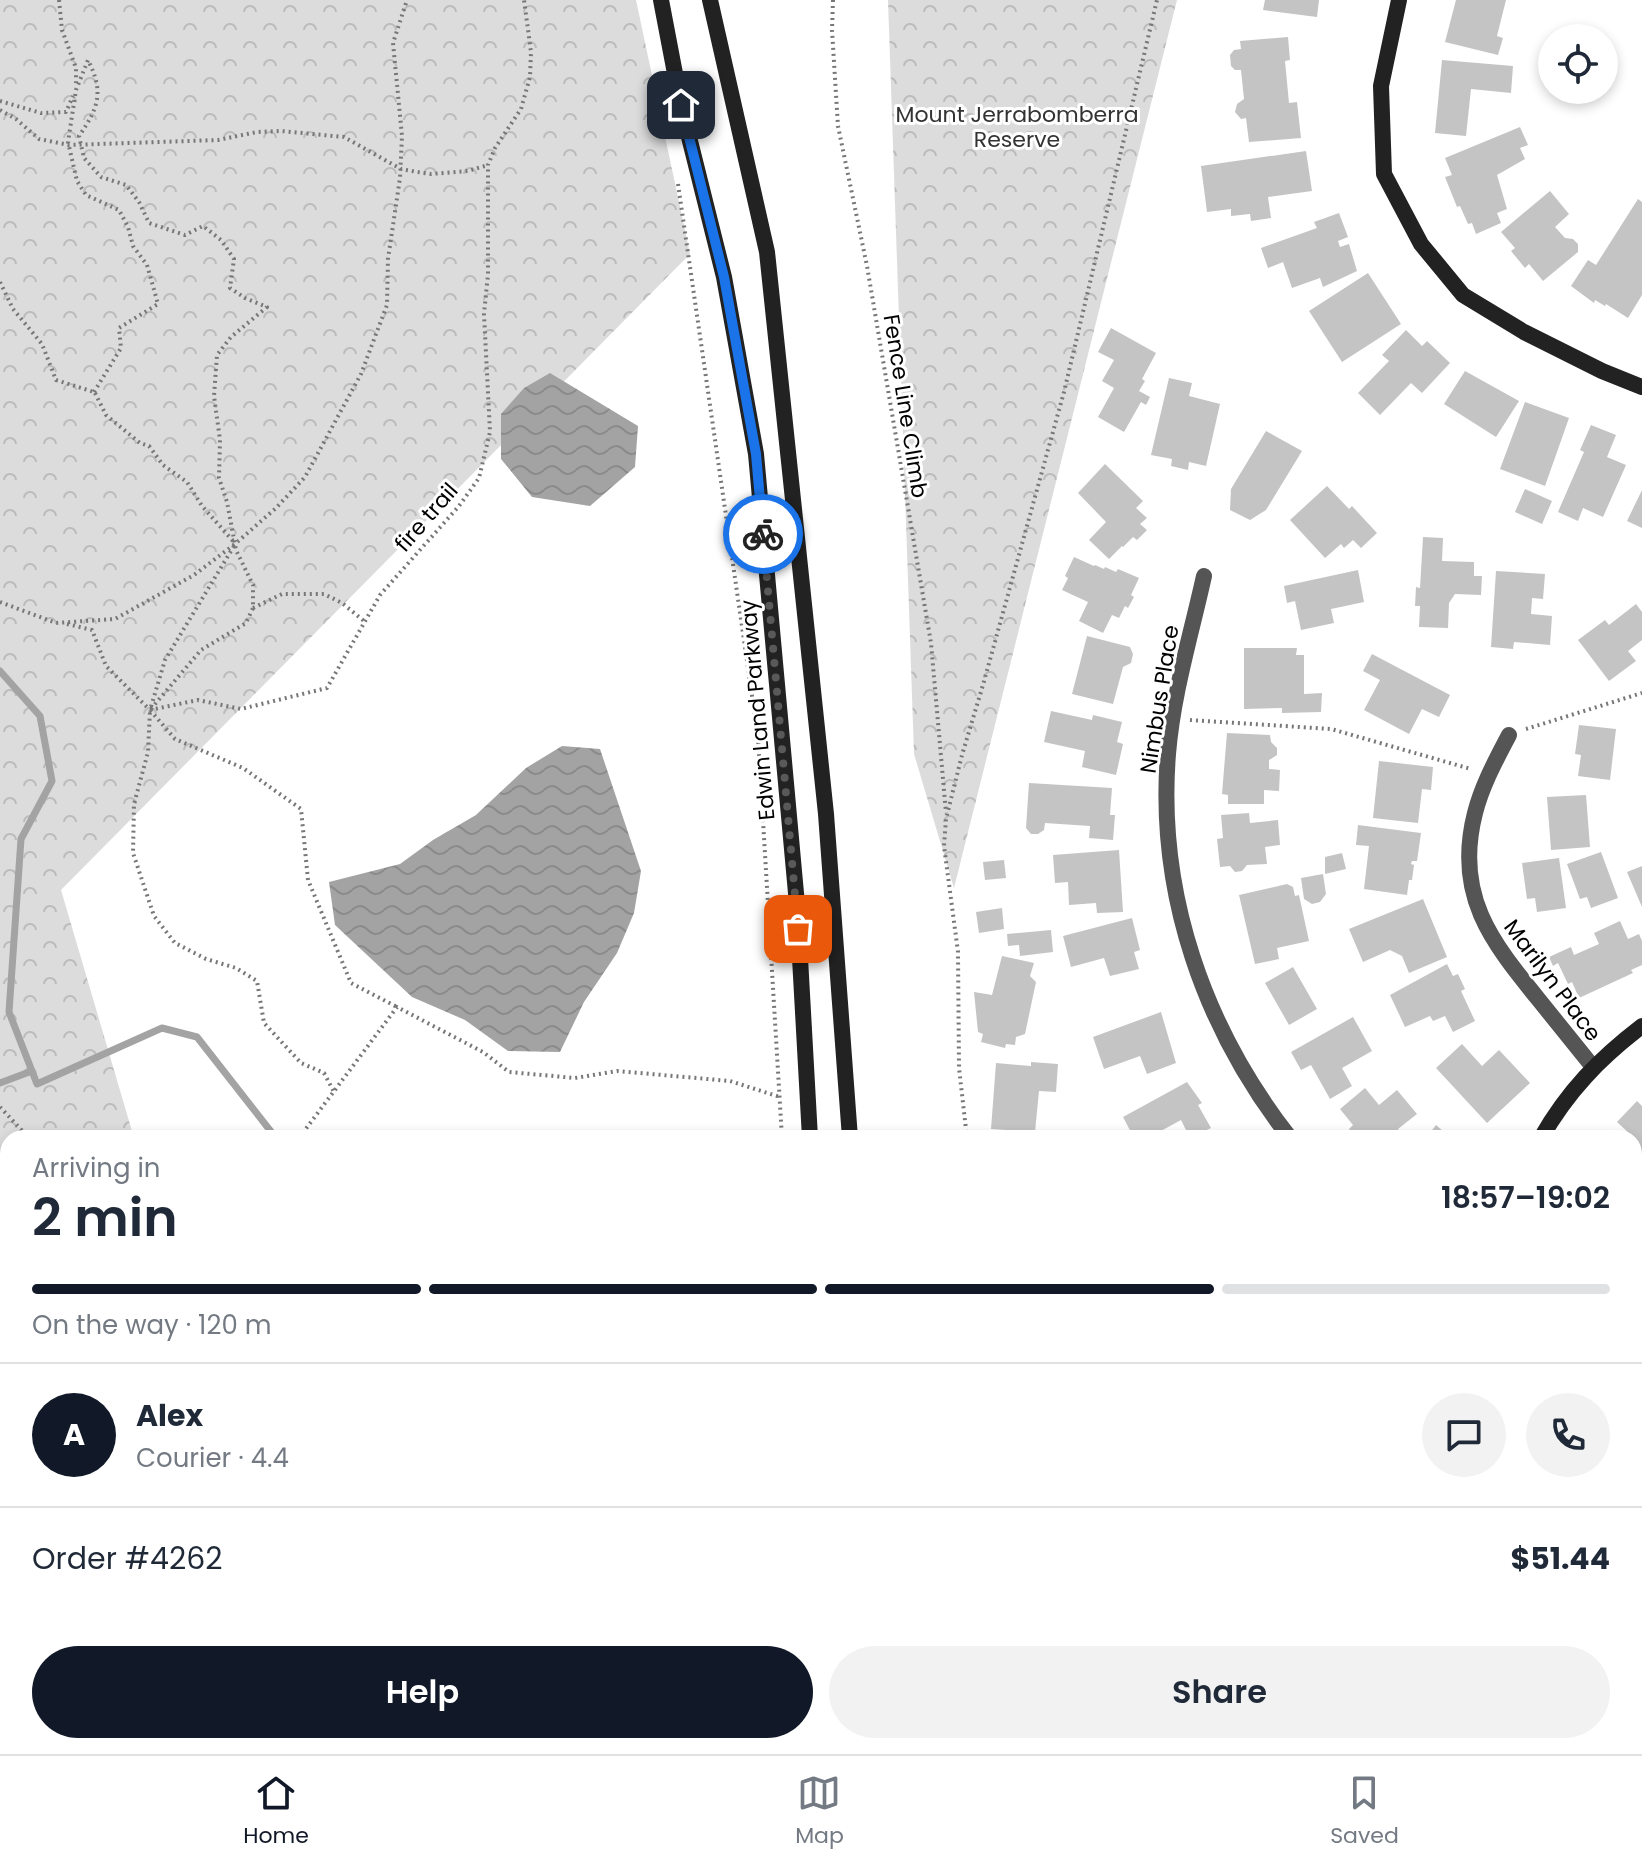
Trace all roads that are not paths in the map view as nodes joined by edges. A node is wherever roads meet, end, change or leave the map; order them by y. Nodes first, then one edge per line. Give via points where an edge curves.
1 (661, 0) edge
2 (710, 0) edge
3 (1399, 0) edge
4 (1642, 387) edge
5 (1204, 576) dead end
6 (1509, 735) road end
7 (1642, 1026) edge
8 (1593, 1067) junction
9 (810, 1130) edge
10 (849, 1130) edge
11 (1284, 1130) edge
12 (1546, 1130) edge

1 - 9 main road, Edwin Land Parkway via 724,277 756,454 797,904
2 - 10 main road via 767,252 826,814
3 - 4 main road via 1381,86 1384,174 1421,244 1463,295 1524,332
5 - 11 street, Nimbus Place via 1173,719 1166,806 1170,866 1206,1000 1260,1100
6 - 8 street, Marilyn Place via 1475,810 1470,868 1478,909 1506,962
7 - 8 main road
8 - 12 main road

